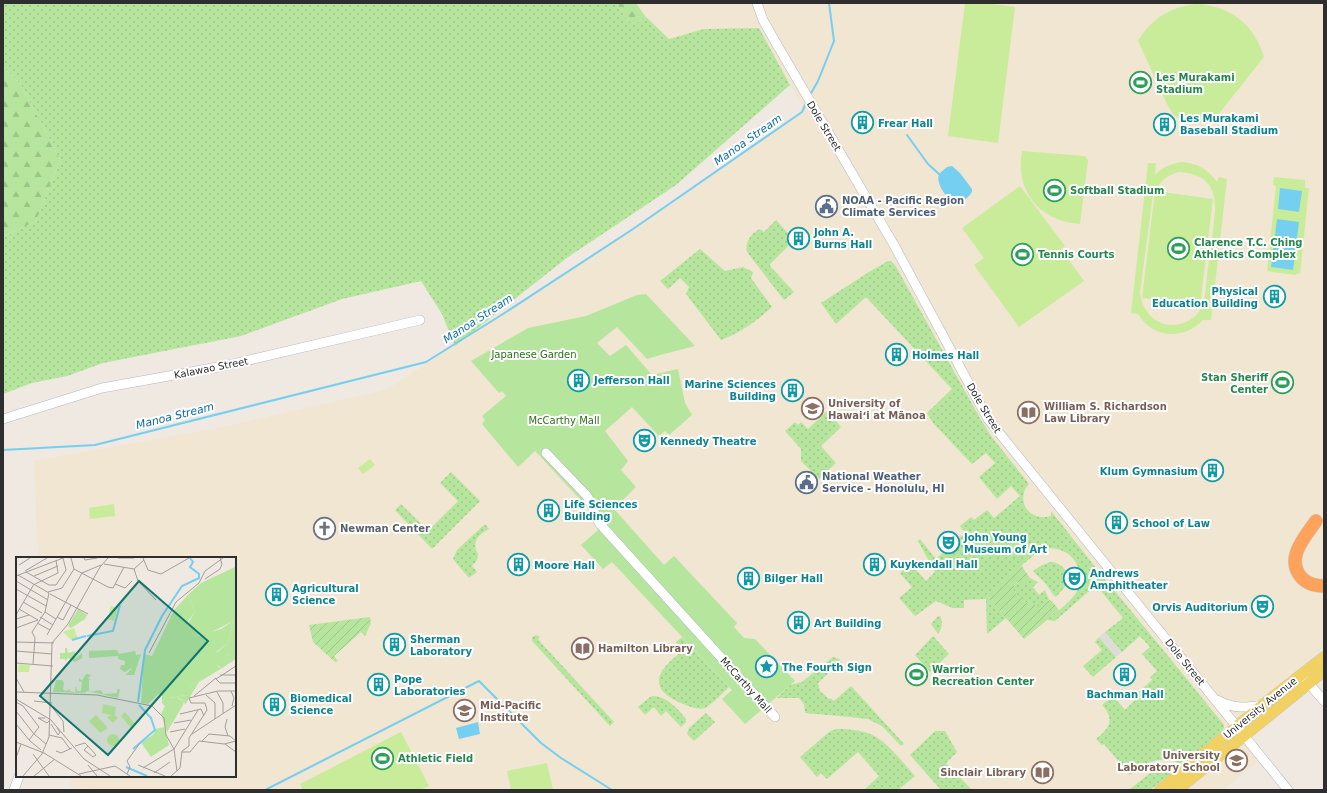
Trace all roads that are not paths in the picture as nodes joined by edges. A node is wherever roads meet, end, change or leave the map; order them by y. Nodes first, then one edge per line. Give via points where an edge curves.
1 (757, 3) edge
2 (420, 320) dead end
3 (3, 419) edge
4 (546, 452) dead end
5 (1316, 521) dead end
6 (1324, 586) edge
7 (1324, 657) edge
8 (1324, 671) edge
9 (1305, 679) junction
10 (1214, 698) junction
11 (1324, 701) edge
12 (1264, 704) junction
13 (775, 717) dead end
14 (1237, 727) junction
15 (1244, 736) junction
16 (19, 777) edge
17 (14, 790) edge
18 (1160, 790) edge
19 (1177, 790) edge
20 (1288, 790) edge

1 - 10 street, Dole Street via 763,20 894,245 988,419
2 - 3 street, Kalawao Street via 224,366 102,388
4 - 13 street, McCarthy Mall via 587,496 600,524
5 - 6 highway via 1298,548 1295,562 1297,571 1303,579 1311,584
7 - 9 main road, University Avenue
8 - 9 main road, University Avenue
9 - 11 street
9 - 12 main road, University Avenue
9 - 15 main road, University Avenue
10 - 12 street via 1243,708
10 - 14 street, Dole Street
12 - 14 main road, University Avenue
14 - 15 street, Dole Street
14 - 18 main road, University Avenue
15 - 19 main road, University Avenue
15 - 20 street, Dole Street
16 - 17 street

